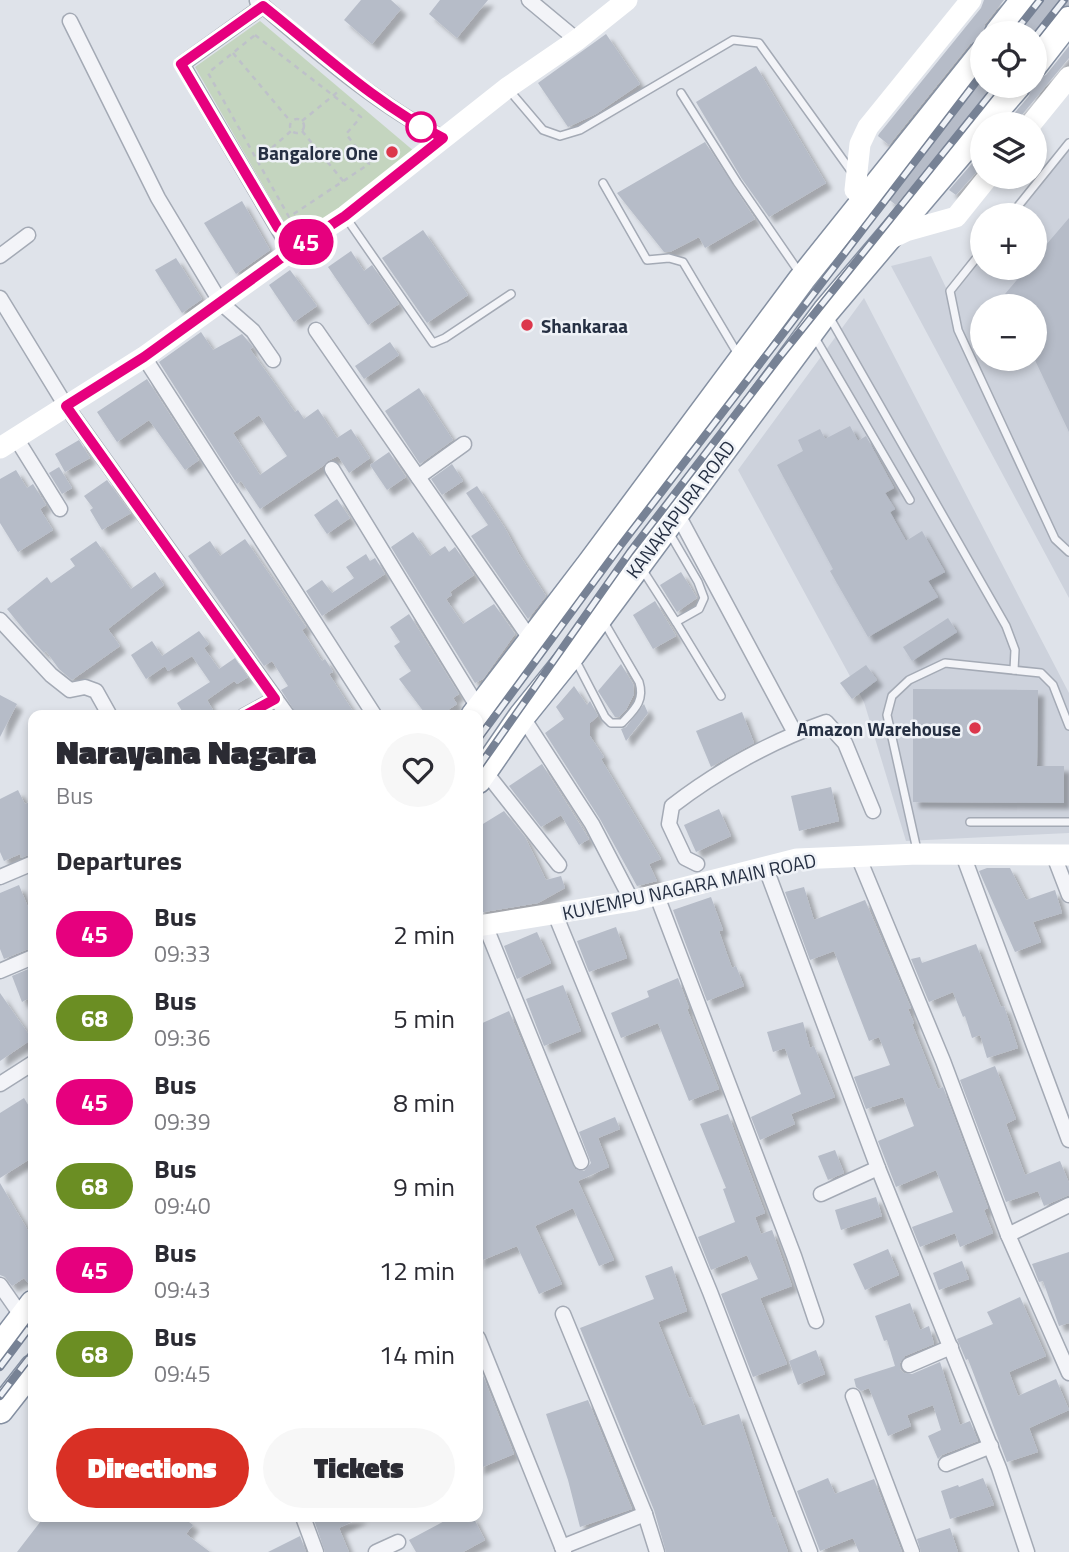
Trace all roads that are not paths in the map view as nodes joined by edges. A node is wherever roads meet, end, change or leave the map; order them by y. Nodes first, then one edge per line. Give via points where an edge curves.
1 (528, 0) edge
2 (627, 0) edge
3 (971, 0) edge
4 (1024, 0) edge
5 (260, 3) edge
6 (1069, 20) edge
7 (69, 21) dead end
8 (1007, 21) edge
9 (577, 40) junction
10 (1047, 48) edge
11 (970, 67) edge
12 (1069, 77) edge
13 (507, 88) junction
14 (681, 93) dead end
15 (1007, 98) edge
16 (995, 112) edge
17 (1041, 112) edge
18 (443, 138) junction
19 (970, 141) edge
20 (1069, 143) edge
21 (603, 183) dead end
22 (860, 189) junction
23 (978, 189) edge
24 (1021, 203) edge
25 (345, 216) junction
26 (28, 235) dead end
27 (886, 241) junction
28 (291, 251) junction
29 (0, 256) edge
30 (970, 266) edge
31 (802, 279) junction
32 (511, 295) dead end
33 (221, 303) junction
34 (3, 307) edge
35 (819, 322) junction
36 (316, 330) dead end
37 (144, 357) junction
38 (273, 360) dead end
39 (741, 360) junction
40 (66, 406) junction
41 (8, 443) edge
42 (464, 444) dead end
43 (332, 469) dead end
44 (418, 477) junction
45 (909, 500) dead end
46 (60, 509) dead end
47 (671, 520) junction
48 (1069, 552) edge
49 (591, 563) junction
50 (639, 564) junction
51 (623, 585) junction
52 (600, 616) junction
53 (0, 620) edge
54 (676, 622) junction
55 (531, 640) junction
56 (572, 654) junction
57 (1014, 670) junction
58 (721, 696) dead end
59 (275, 699) junction
60 (107, 710) edge
61 (255, 710) edge
62 (283, 710) edge
63 (371, 710) edge
64 (475, 710) edge
65 (478, 710) edge
66 (522, 716) junction
67 (1069, 726) edge
68 (795, 733) junction
69 (483, 772) edge
70 (483, 777) edge
71 (873, 811) dead end
72 (970, 822) dead end
73 (1069, 822) edge
74 (918, 854) junction
75 (963, 855) junction
76 (1061, 855) edge
77 (858, 856) junction
78 (697, 864) dead end
79 (28, 865) edge
80 (559, 865) dead end
81 (765, 866) junction
82 (0, 877) edge
83 (1069, 895) edge
84 (657, 896) junction
85 (632, 901) junction
86 (555, 914) junction
87 (483, 926) edge
88 (483, 931) edge
89 (28, 959) edge
90 (0, 971) edge
91 (28, 1066) edge
92 (0, 1084) edge
93 (1069, 1140) edge
94 (581, 1162) dead end
95 (878, 1168) junction
96 (821, 1194) dead end
97 (1069, 1205) edge
98 (1008, 1235) junction
99 (0, 1284) edge
100 (28, 1311) edge
101 (563, 1314) dead end
102 (816, 1321) dead end
103 (0, 1347) edge
104 (951, 1347) junction
105 (483, 1350) edge
106 (909, 1365) dead end
107 (1069, 1373) edge
108 (28, 1374) edge
109 (853, 1395) dead end
110 (0, 1410) edge
111 (991, 1446) junction
112 (946, 1464) dead end
113 (645, 1514) junction
114 (305, 1522) edge
115 (398, 1542) dead end
116 (563, 1549) edge
117 (316, 1552) edge
118 (376, 1552) edge
119 (657, 1552) edge
120 (810, 1552) edge
121 (912, 1552) edge
122 (1027, 1552) edge

1 - 9 street
2 - 9 street
3 - 22 street via 868,127 860,144
4 - 8 highway
5 - 18 street via 356,80
5 - 28 street via 181,64
6 - 10 highway
7 - 33 street via 158,198
9 - 13 street
11 - 22 highway, KANAKAPURA ROAD
12 - 17 street
13 - 18 street
13 - 22 lane via 543,130 560,136 580,131 733,40 759,43
14 - 31 lane
15 - 16 highway, KANAKAPURA ROAD
18 - 25 street
19 - 27 highway, KANAKAPURA ROAD
20 - 24 lane
21 - 39 lane via 647,260 683,262
22 - 31 highway, KANAKAPURA ROAD
23 - 27 street, KANAKAPURA ROAD via 956,217
25 - 28 street
25 - 32 lane via 433,343
26 - 29 street
27 - 35 highway, KANAKAPURA ROAD
28 - 33 street
30 - 48 lane via 950,291 958,330 1055,539
31 - 39 highway, KANAKAPURA ROAD
33 - 37 street
33 - 38 street via 253,331
34 - 40 street
35 - 45 lane
35 - 47 highway, KANAKAPURA ROAD
35 - 57 lane via 1006,626 1015,650
36 - 44 street
37 - 40 street
37 - 63 street
39 - 49 highway, KANAKAPURA ROAD
40 - 41 street
40 - 59 street
41 - 46 street
42 - 44 street
43 - 64 street
44 - 55 street
47 - 50 highway, KANAKAPURA ROAD
47 - 54 lane via 704,598 699,609
47 - 68 street
49 - 51 highway
49 - 55 highway, KANAKAPURA ROAD
50 - 51 highway, KANAKAPURA ROAD
50 - 54 lane
51 - 52 highway, KANAKAPURA ROAD
52 - 56 highway, KANAKAPURA ROAD
52 - 56 lane via 642,691 640,704 622,723 611,723 605,717
53 - 60 street via 51,675 71,690 85,687 96,691
54 - 58 lane
55 - 65 highway, KANAKAPURA ROAD
56 - 66 highway, KANAKAPURA ROAD
57 - 67 lane via 1041,673 1053,685
57 - 74 lane via 945,663 909,680 892,696 887,715
59 - 61 street
59 - 62 street
66 - 69 highway, KANAKAPURA ROAD
66 - 85 street via 592,824
68 - 71 street via 826,722 845,743
68 - 78 street via 699,785 672,806 669,824 685,858
70 - 80 street
72 - 73 lane
74 - 75 street, KUVEMPU NAGARA MAIN ROAD
74 - 77 street, KUVEMPU NAGARA MAIN ROAD
75 - 76 street, KUVEMPU NAGARA MAIN ROAD
75 - 93 street
76 - 83 street
77 - 81 street, KUVEMPU NAGARA MAIN ROAD via 797,859
77 - 98 street via 943,1061
79 - 82 street
81 - 84 street, KUVEMPU NAGARA MAIN ROAD
81 - 95 street
84 - 85 street, KUVEMPU NAGARA MAIN ROAD
84 - 102 street
85 - 86 street, KUVEMPU NAGARA MAIN ROAD
86 - 87 street, KUVEMPU NAGARA MAIN ROAD
86 - 120 street via 710,1292
88 - 94 street
89 - 90 street
91 - 92 street
95 - 96 street
95 - 104 street
97 - 98 street
98 - 107 street
99 - 100 street
100 - 103 highway
101 - 113 street
104 - 106 street
104 - 111 street
105 - 116 street
108 - 110 highway
109 - 121 street
111 - 112 street
111 - 122 street
113 - 116 street
113 - 119 street
114 - 117 street
115 - 118 street

